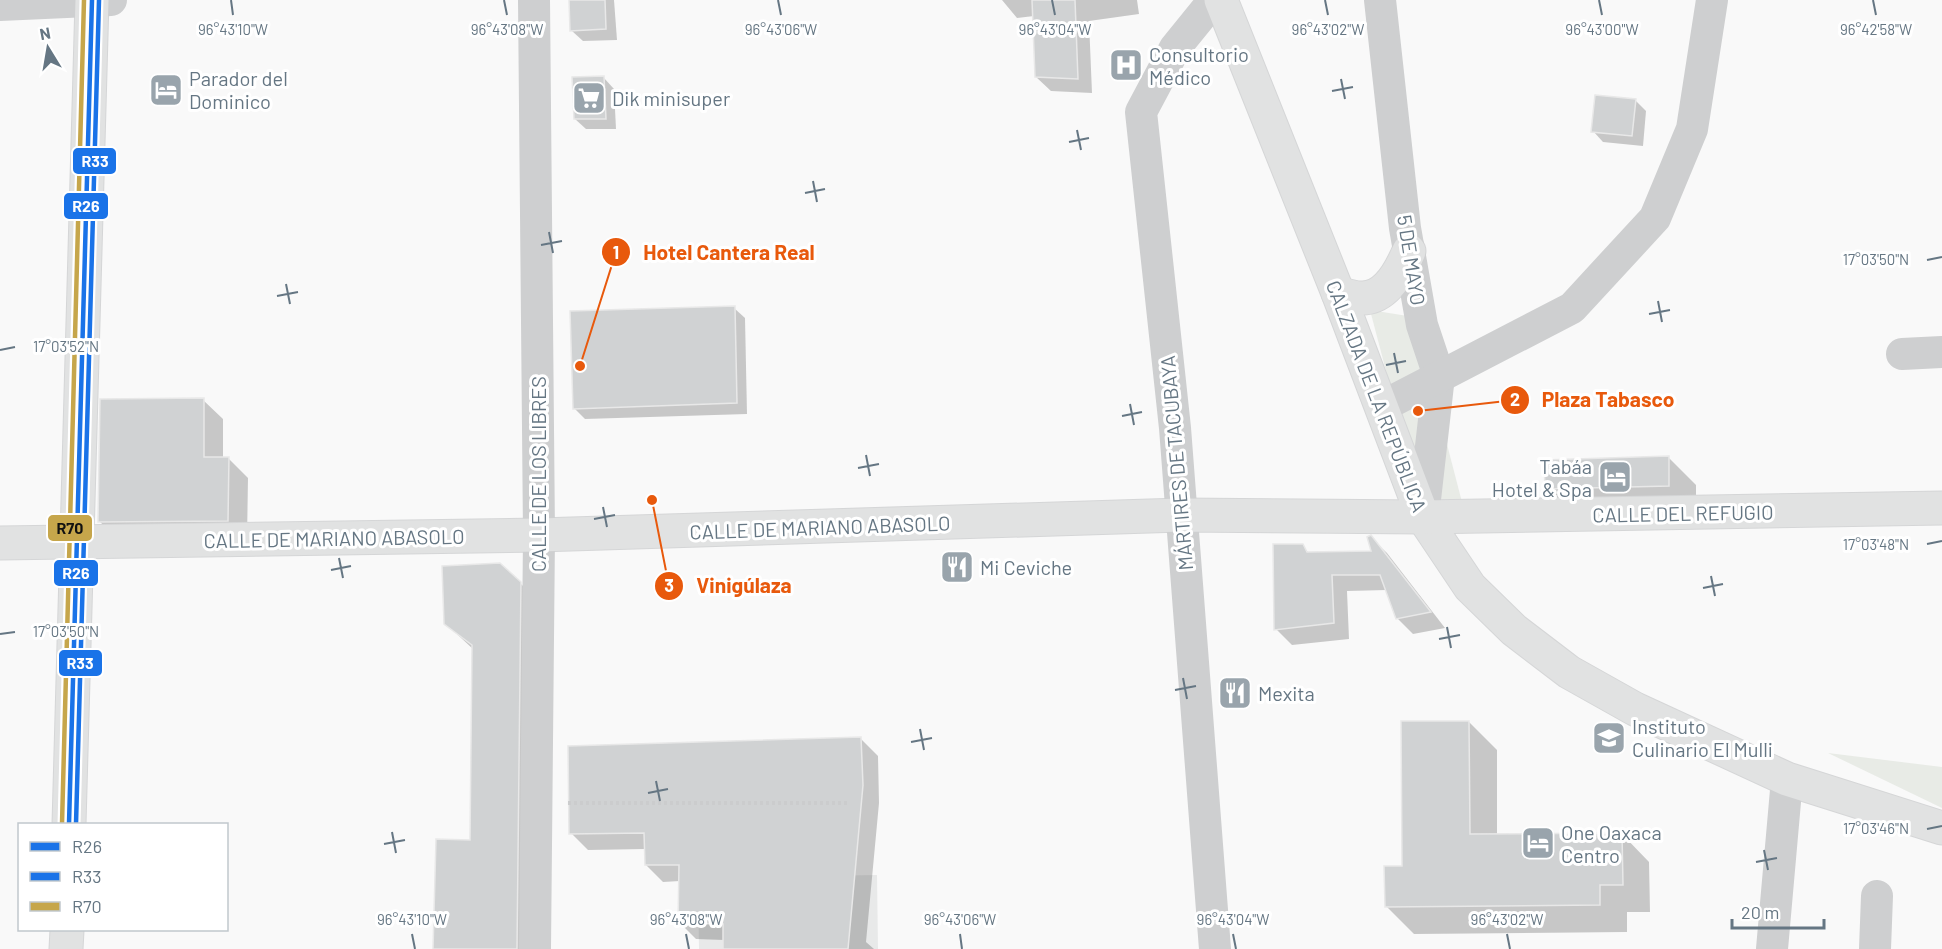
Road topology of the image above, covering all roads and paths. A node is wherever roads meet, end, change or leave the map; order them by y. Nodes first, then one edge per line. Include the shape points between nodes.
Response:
1 (98, 0) edge
2 (534, 0) edge
3 (1214, 0) edge
4 (1221, 0) edge
5 (1380, 0) edge
6 (1712, 0) edge
7 (0, 6) edge
8 (1409, 251) junction
9 (1338, 293) junction
10 (1942, 352) edge
11 (1902, 354) dead end
12 (1439, 376) junction
13 (1382, 407) junction
14 (1942, 508) edge
15 (1181, 515) junction
16 (1423, 518) junction
17 (539, 535) junction
18 (76, 542) junction
19 (0, 543) edge
20 (1787, 779) junction
21 (537, 803) junction
22 (849, 803) dead end
23 (69, 823) edge
24 (1942, 828) edge
25 (1876, 896) dead end
26 (67, 931) edge
27 (66, 949) edge
28 (535, 949) edge
29 (1215, 949) edge
30 (1772, 949) edge
31 (1875, 949) edge

1 - 7 street
1 - 18 street
2 - 17 street, CALLE DE LOS LIBRES
3 - 15 street, MÁRTIRES DE TACUBAYA via 1175,48 1141,112
4 - 9 street, CALZADA DE LA REPÚBLICA
5 - 8 street, 5 DE MAYO
6 - 12 street via 1692,129 1654,218 1572,308
8 - 9 street via 1401,271 1383,290 1363,299
8 - 12 street, 5 DE MAYO via 1422,325
9 - 13 street, CALZADA DE LA REPÚBLICA
10 - 11 street
12 - 13 street
12 - 16 street, 5 DE MAYO
13 - 16 street, CALZADA DE LA REPÚBLICA
14 - 16 street, CALLE DEL REFUGIO
15 - 16 street, CALLE DE MARIANO ABASOLO
15 - 17 street, CALLE DE MARIANO ABASOLO
15 - 29 street, MÁRTIRES DE TACUBAYA
16 - 20 street, CALZADA DE LA REPÚBLICA via 1470,587 1514,630 1569,672 1635,709
17 - 18 street, CALLE DE MARIANO ABASOLO
17 - 21 street, CALLE DE LOS LIBRES
18 - 19 street, CALLE DE MARIANO ABASOLO
18 - 23 street
20 - 24 street, CALZADA DE LA REPÚBLICA
20 - 30 street
21 - 22 path
21 - 28 street, CALLE DE LOS LIBRES
25 - 31 street
26 - 27 street

